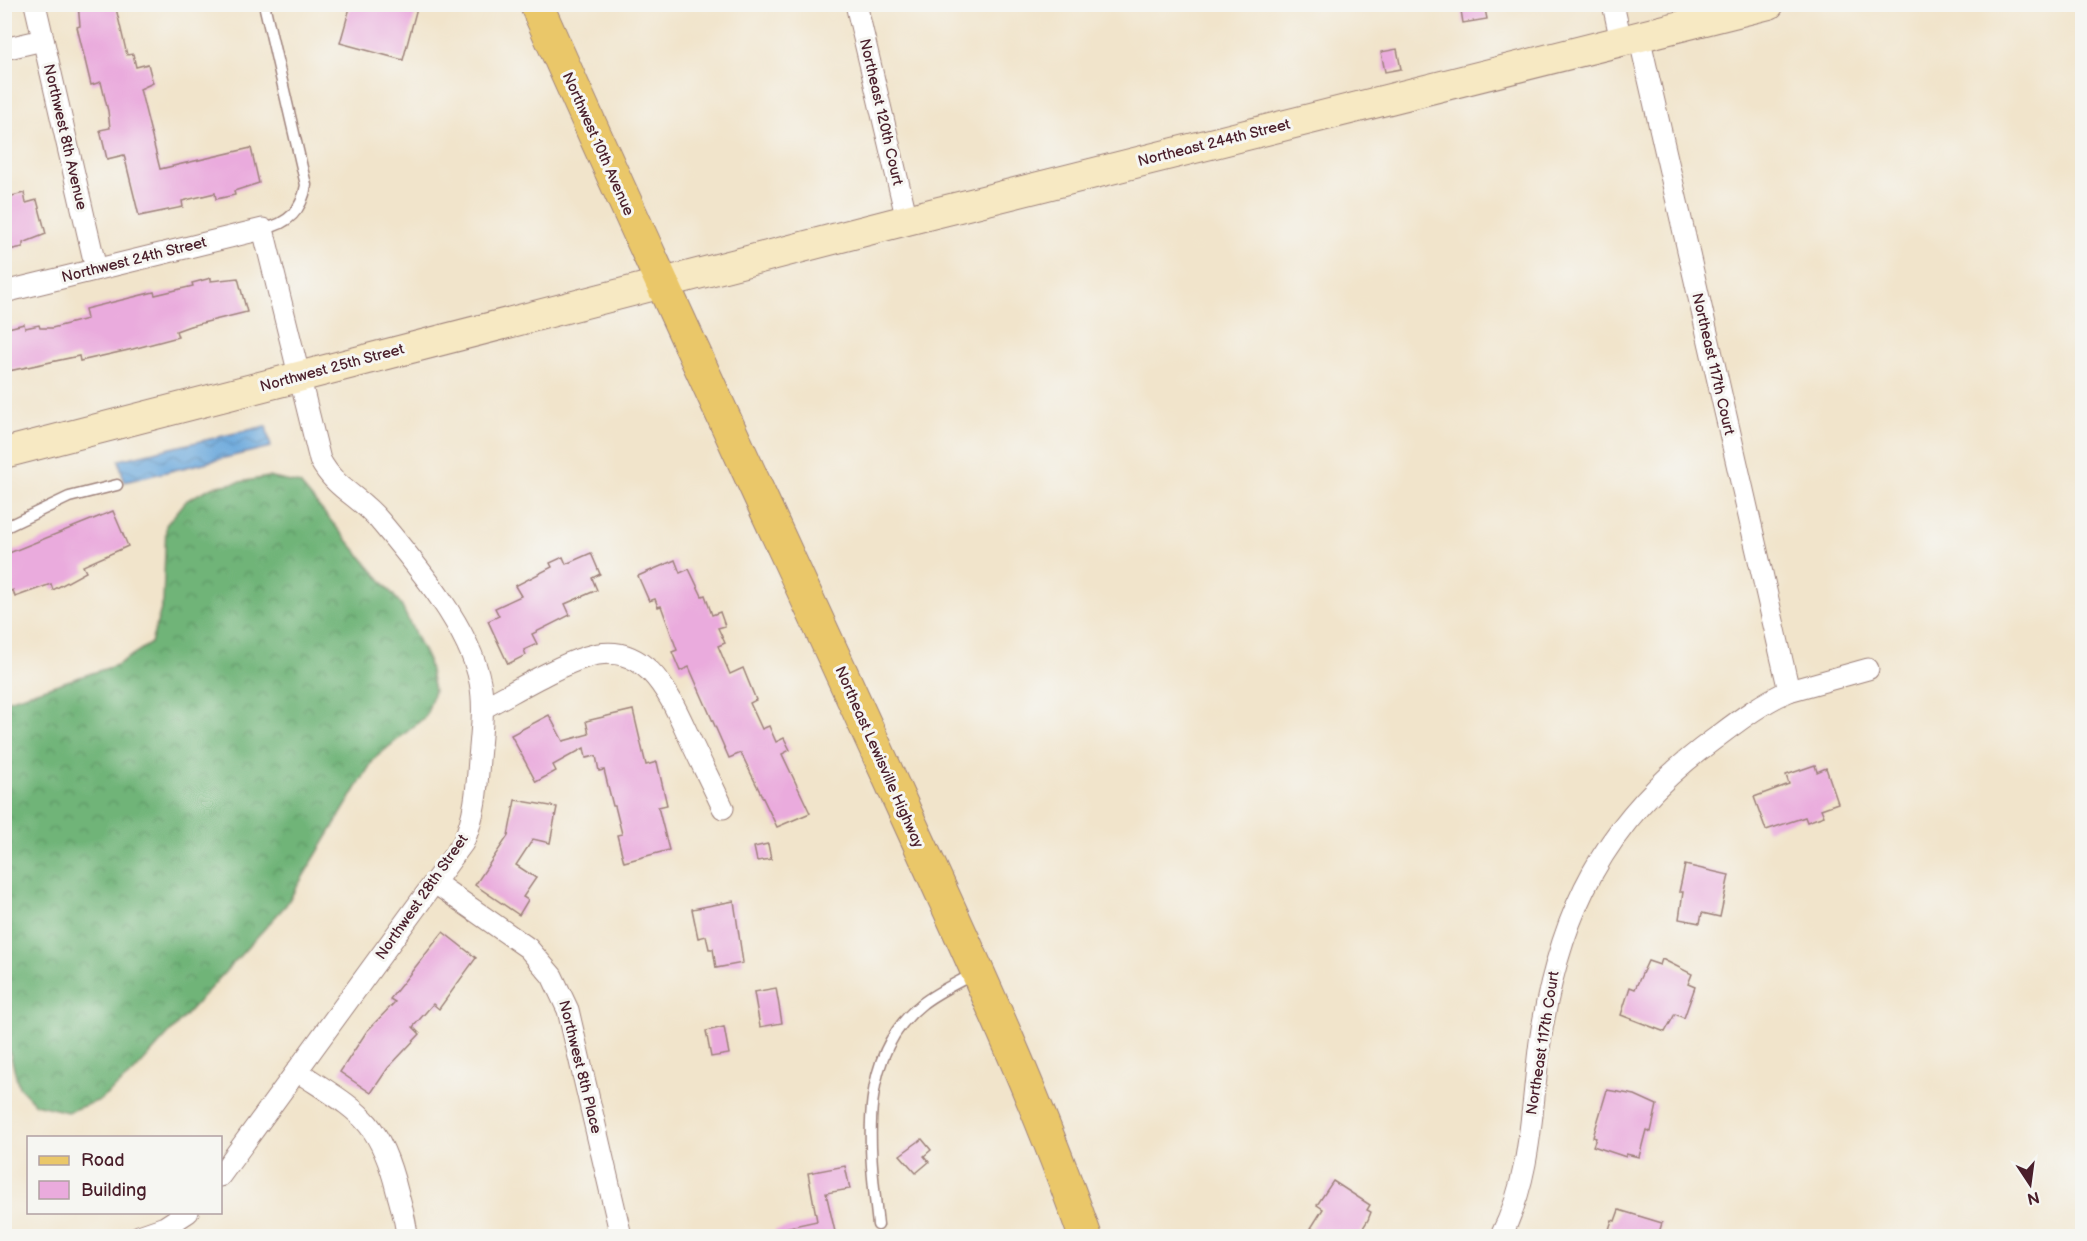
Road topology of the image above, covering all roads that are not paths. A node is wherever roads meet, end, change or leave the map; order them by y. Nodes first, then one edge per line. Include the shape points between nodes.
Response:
1 (35, 4) edge
2 (264, 4) edge
3 (536, 4) edge
4 (856, 4) edge
5 (1613, 4) edge
6 (1769, 4) edge
7 (1630, 38) junction
8 (43, 40) junction
9 (4, 49) edge
10 (907, 220) junction
11 (263, 229) junction
12 (96, 269) junction
13 (660, 283) junction
14 (4, 292) edge
15 (300, 376) junction
16 (4, 453) edge
17 (117, 485) dead end
18 (4, 528) edge
19 (1868, 669) dead end
20 (1789, 691) junction
21 (483, 708) junction
22 (723, 808) dead end
23 (435, 883) junction
24 (976, 972) junction
25 (297, 1071) junction
26 (222, 1173) edge
27 (185, 1214) edge
28 (878, 1225) dead end
29 (139, 1236) edge
30 (407, 1236) edge
31 (621, 1236) edge
32 (1085, 1236) edge
33 (1501, 1236) edge

1 - 8 street, Northwest 8th Avenue
2 - 11 lane via 306,185 298,210 282,223
3 - 13 main road, Northwest 10th Avenue
4 - 10 street, Northeast 120th Court
5 - 7 street, Northeast 117th Court
6 - 7 street, Northeast 244th Street
7 - 10 street, Northeast 244th Street
7 - 20 street, Northeast 117th Court
8 - 9 street
8 - 12 street, Northwest 8th Avenue
10 - 13 street, Northeast 244th Street
11 - 12 street, Northwest 24th Street
11 - 15 street, Northwest 28th Street
12 - 14 street, Northwest 24th Street
13 - 15 street, Northwest 25th Street
13 - 24 main road, Northeast Lewisville Highway via 808,598
15 - 16 street, Northwest 25th Street
15 - 21 street, Northwest 28th Street via 316,447 327,472 339,487 381,521 457,622 477,664
17 - 18 lane via 69,496
19 - 20 street, Northeast 117th Court
20 - 33 street, Northeast 117th Court via 1741,719 1655,788 1617,833 1585,886 1565,932 1550,985 1526,1164 1515,1209
21 - 22 street via 576,660 600,654 625,657 648,668 666,688
21 - 23 street, Northwest 28th Street via 474,812 463,843
23 - 25 street, Northwest 28th Street
23 - 31 street, Northwest 8th Place via 528,948 561,993 573,1028
24 - 28 lane via 922,1004 902,1024 881,1059 872,1102 870,1153
24 - 32 main road, Northeast Lewisville Highway
25 - 26 street, Northwest 28th Street
25 - 30 street via 357,1112 380,1138 389,1159
27 - 29 street via 165,1227

